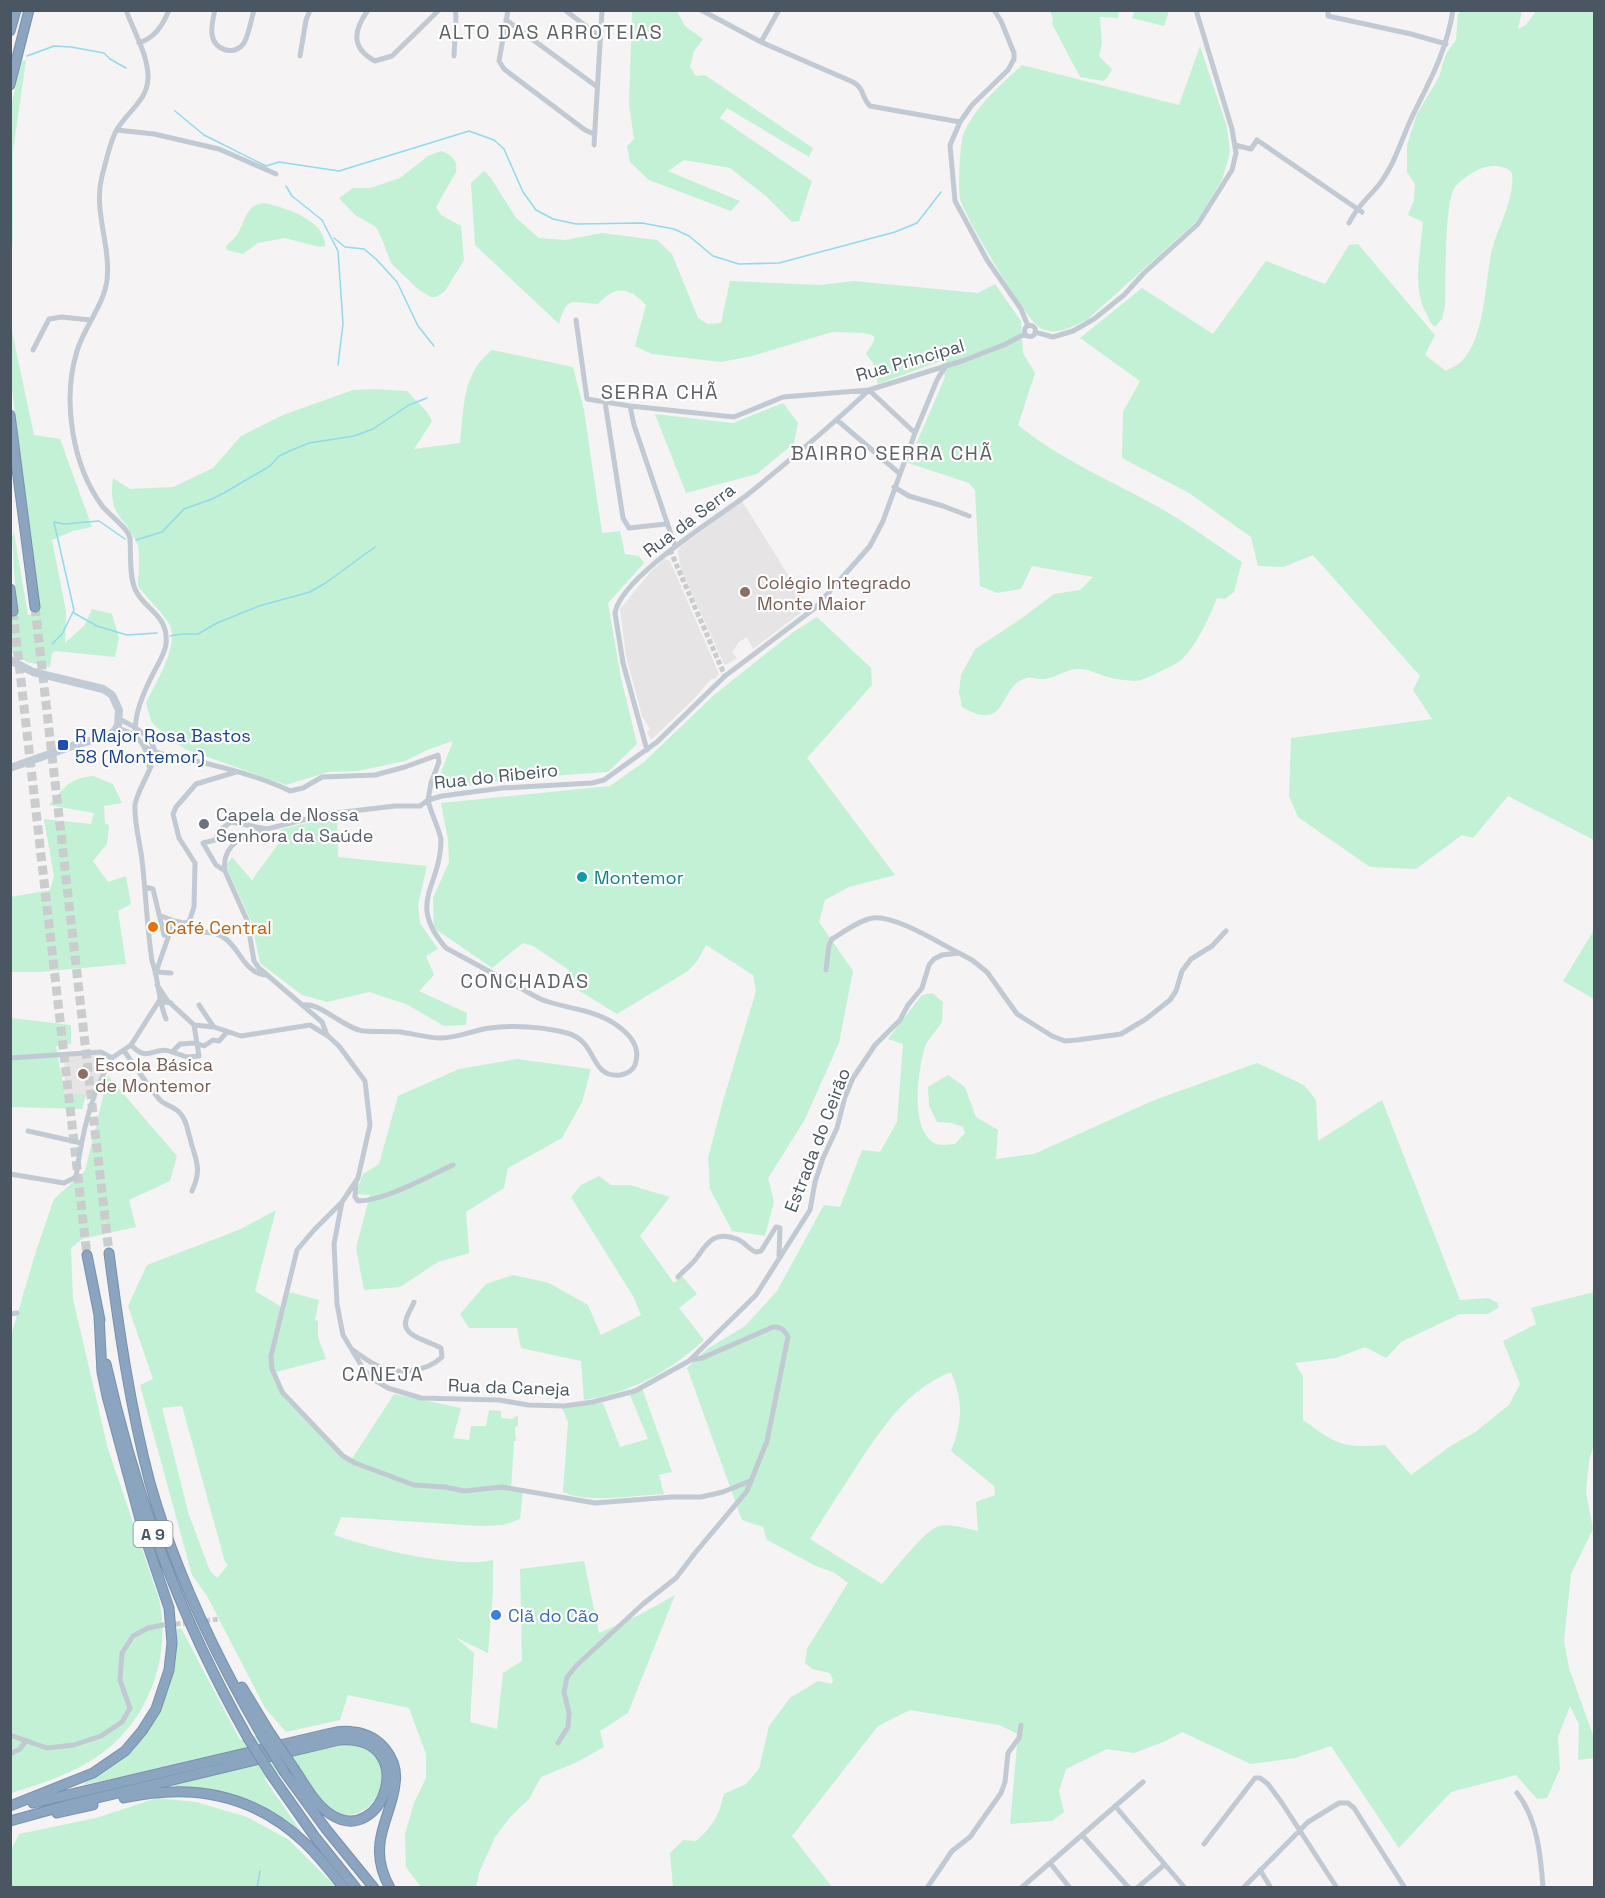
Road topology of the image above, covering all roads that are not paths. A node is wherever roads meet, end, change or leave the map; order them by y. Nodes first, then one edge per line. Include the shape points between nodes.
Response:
1 (16, 10) edge
2 (29, 10) edge
3 (126, 10) edge
4 (169, 10) edge
5 (215, 10) edge
6 (254, 10) edge
7 (310, 10) edge
8 (368, 10) edge
9 (439, 10) edge
10 (454, 10) edge
11 (508, 10) edge
12 (565, 10) edge
13 (602, 10) edge
14 (701, 10) edge
15 (779, 10) edge
16 (994, 10) edge
17 (1196, 10) edge
18 (1328, 10) edge
19 (1453, 10) edge
20 (506, 20) junction
21 (10, 31) edge
22 (600, 37) junction
23 (139, 42) junction
24 (761, 42) junction
25 (1446, 44) junction
26 (300, 56) dead end
27 (454, 57) dead end
28 (10, 85) edge
29 (596, 86) junction
30 (960, 122) junction
31 (117, 130) junction
32 (594, 134) junction
33 (594, 145) dead end
34 (1235, 145) junction
35 (276, 174) dead end
36 (1359, 210) junction
37 (1349, 223) dead end
38 (90, 320) junction
39 (576, 321) dead end
40 (1028, 326) junction
41 (1035, 332) junction
42 (1025, 334) junction
43 (33, 350) dead end
44 (945, 367) junction
45 (869, 390) junction
46 (605, 402) junction
47 (630, 406) junction
48 (10, 415) edge
49 (837, 420) junction
50 (915, 433) junction
51 (899, 473) junction
52 (894, 487) junction
53 (969, 516) dead end
54 (666, 524) junction
55 (672, 548) junction
56 (10, 589) edge
57 (35, 607) tunnel mouth
58 (13, 611) dead end
59 (10, 660) edge
60 (118, 724) junction
61 (135, 728) junction
62 (136, 736) junction
63 (145, 747) junction
64 (647, 750) junction
65 (154, 752) junction
66 (10, 768) edge
67 (149, 768) junction
68 (237, 771) junction
69 (428, 800) junction
70 (267, 829) junction
71 (225, 871) junction
72 (145, 887) junction
73 (159, 915) junction
74 (174, 921) junction
75 (189, 922) junction
76 (1226, 931) dead end
77 (168, 936) junction
78 (959, 953) junction
79 (826, 970) dead end
80 (156, 972) junction
81 (171, 973) dead end
82 (265, 975) junction
83 (157, 985) junction
84 (159, 1001) junction
85 (172, 1003) junction
86 (199, 1005) dead end
87 (303, 1005) junction
88 (166, 1019) dead end
89 (194, 1025) junction
90 (214, 1027) junction
91 (227, 1032) junction
92 (328, 1036) junction
93 (198, 1044) junction
94 (131, 1045) junction
95 (124, 1051) junction
96 (172, 1052) junction
97 (10, 1058) edge
98 (112, 1058) junction
99 (28, 1131) dead end
100 (81, 1143) junction
101 (453, 1165) dead end
102 (10, 1174) edge
103 (356, 1182) junction
104 (192, 1191) dead end
105 (342, 1202) junction
106 (109, 1253) tunnel mouth
107 (87, 1255) tunnel mouth
108 (779, 1258) junction
109 (678, 1277) dead end
110 (414, 1302) dead end
111 (99, 1316) junction
112 (349, 1348) junction
113 (689, 1361) junction
114 (750, 1481) junction
115 (163, 1625) tunnel mouth
116 (1021, 1725) dead end
117 (10, 1735) edge
118 (25, 1742) junction
119 (558, 1743) dead end
120 (10, 1754) edge
121 (290, 1772) junction
122 (1143, 1782) dead end
123 (1516, 1793) dead end
124 (1115, 1806) junction
125 (10, 1807) edge
126 (31, 1816) junction
127 (10, 1821) edge
128 (1300, 1830) junction
129 (1082, 1835) junction
130 (1204, 1844) dead end
131 (1050, 1863) junction
132 (1164, 1865) junction
133 (1260, 1870) junction
134 (344, 1887) edge
135 (356, 1887) edge
136 (374, 1887) edge
137 (390, 1887) edge
138 (927, 1887) edge
139 (1022, 1887) edge
140 (1070, 1887) edge
141 (1128, 1887) edge
142 (1137, 1887) edge
143 (1185, 1887) edge
144 (1243, 1887) edge
145 (1271, 1887) edge
146 (1337, 1887) edge
147 (1405, 1887) edge
148 (1544, 1887) edge

1 - 21 highway
2 - 28 highway
3 - 23 street
4 - 23 street via 158,32
5 - 6 street via 211,34 220,48 230,51 245,41
7 - 26 street
8 - 9 street via 356,38 362,52 375,61 392,56
10 - 27 street
11 - 20 street
12 - 22 street
13 - 22 street
14 - 24 street
15 - 24 street
16 - 30 street via 1014,59
17 - 34 street
18 - 25 street via 1328,16
19 - 25 street
20 - 29 street
20 - 32 street via 499,61 504,69
22 - 29 street
23 - 31 street via 147,66 146,90
24 - 30 street via 853,82 862,89 870,106
25 - 36 street via 1395,158
29 - 32 street
30 - 40 street via 950,145 955,201
31 - 35 street via 219,149
31 - 38 street via 99,196 106,282
32 - 33 street
34 - 36 street via 1251,149 1257,140
34 - 41 street via 1232,170 1202,218 1124,295 1073,331 1053,337
36 - 37 street
38 - 43 street via 49,319
38 - 61 street via 77,351 71,386 74,446 103,506 128,533 135,592 156,612 166,635 166,646 147,685
39 - 46 street, Rua Principal via 587,399
40 - 41 street via 1034,327
40 - 42 street
41 - 42 street
42 - 44 street, Rua Principal
44 - 45 street, Rua Principal
44 - 50 street, Rua do Ribeiro
45 - 47 street, Rua Principal via 783,397 734,417
45 - 49 street, Rua da Serra
45 - 50 street
46 - 47 street, Rua Principal
46 - 54 street via 623,518 629,528
47 - 54 street
48 - 57 highway
49 - 51 street
49 - 55 street, Rua da Serra via 735,504
50 - 51 street, Rua do Ribeiro
51 - 52 street, Rua do Ribeiro
52 - 53 street
52 - 64 street, Rua do Ribeiro via 876,537 815,608 724,676
54 - 55 street
55 - 64 street, Rua da Serra via 626,594 615,613 623,663
56 - 58 highway
59 - 60 main road via 33,672 103,689 116,701
60 - 61 street
60 - 62 street
60 - 66 main road via 107,736
61 - 62 street
61 - 65 street via 150,741
62 - 63 street
63 - 65 street, Rua do Ribeiro
63 - 67 street
64 - 69 street, Rua do Ribeiro via 604,780 591,783 502,788
65 - 67 street
65 - 68 street, Rua do Ribeiro
67 - 72 street via 135,804
68 - 69 street, Rua do Ribeiro via 290,792 322,777 375,775 438,755 440,762 430,783
68 - 75 street via 196,784 176,807 174,820 179,837 196,870 194,908
69 - 70 street via 420,806 327,814
69 - 87 street via 441,837 426,914 434,934 446,948 545,1001 614,1023 630,1037 635,1048 632,1069 618,1075 604,1072 586,1043 575,1035 560,1032 489,1028 442,1038 362,1031
70 - 71 street via 246,836 228,850
70 - 71 street via 231,822 215,840 203,843 216,865
71 - 82 street via 247,920 254,961
72 - 73 street via 153,889
72 - 80 street
73 - 74 street
73 - 77 street
74 - 75 street
74 - 77 street
75 - 82 street via 195,930 222,936 242,960
76 - 78 street via 1191,959 1170,1000 1146,1019 1121,1034 1065,1041 1017,1014 987,972
77 - 80 street
78 - 79 street via 903,924 874,918 832,939
78 - 108 street, Estrada do Ceirão via 934,959 922,988 853,1077 815,1182 810,1210
80 - 81 street
80 - 83 street
82 - 87 street
83 - 84 street
83 - 85 street
84 - 85 street
84 - 88 street
84 - 94 street
85 - 89 street
86 - 90 street
87 - 92 street, Rua da Caneja via 322,1022
89 - 90 street
89 - 93 street
90 - 91 street
91 - 92 street via 241,1036 310,1025
91 - 93 street via 219,1041
92 - 103 street, Rua da Caneja via 365,1082 370,1125
93 - 96 street via 180,1044
93 - 96 street via 196,1057
94 - 95 street
94 - 96 street via 138,1053 166,1049
95 - 98 street
95 - 104 street via 162,1102 183,1117 198,1163
97 - 98 street via 101,1052
98 - 100 street via 91,1105
99 - 100 street
100 - 102 street via 76,1177 72,1180
101 - 103 street via 387,1195 363,1200 355,1197
103 - 105 street, Rua da Caneja
105 - 112 street, Rua da Caneja via 334,1244 335,1274 337,1304
105 - 114 street via 297,1250 271,1356 282,1392 342,1456 414,1485 470,1491 502,1487 595,1503 701,1497
106 - 121 highway, A 9, bridge via 126,1373 159,1511 197,1610 234,1685
107 - 111 highway, A 9
108 - 109 street via 780,1228 776,1227 756,1252 738,1239 717,1237 705,1244
108 - 113 street via 756,1294
110 - 112 street via 405,1327 408,1333 441,1348 438,1361 426,1367 391,1371
111 - 125 highway via 107,1396 141,1525 169,1608 169,1670 156,1709 124,1751 93,1773
111 - 135 highway, A 9, bridge via 106,1364 140,1495 198,1645 272,1776 315,1838
112 - 113 street, Rua da Caneja via 376,1381 401,1393 440,1400 499,1400 528,1405 564,1406 635,1391
113 - 114 street via 773,1327 780,1327 788,1336 767,1441
114 - 119 street via 747,1491 676,1578 567,1677 564,1692 568,1727
115 - 118 street via 133,1636 122,1653 120,1680 130,1708 122,1722 101,1736 74,1745 47,1748
116 - 138 street via 1019,1738 1008,1753 1001,1793
117 - 118 street
118 - 120 street
121 - 126 highway via 323,1809 346,1820 373,1811 383,1798 388,1780 386,1765 375,1750 360,1741 339,1740
121 - 136 highway, A 9 via 326,1829
122 - 124 street
123 - 148 street via 1523,1801 1540,1848
124 - 129 street
124 - 132 street
125 - 137 highway via 327,1734 355,1732 372,1737 393,1763 394,1791 380,1843 381,1868
126 - 127 highway
126 - 134 highway via 147,1793 186,1791 216,1795 256,1809 288,1828
128 - 130 street via 1268,1784 1255,1778
128 - 133 street
128 - 146 street
128 - 147 street via 1339,1803 1351,1805
129 - 131 street
129 - 141 street
131 - 139 street
131 - 140 street
132 - 142 street
132 - 143 street
133 - 144 street
133 - 145 street

